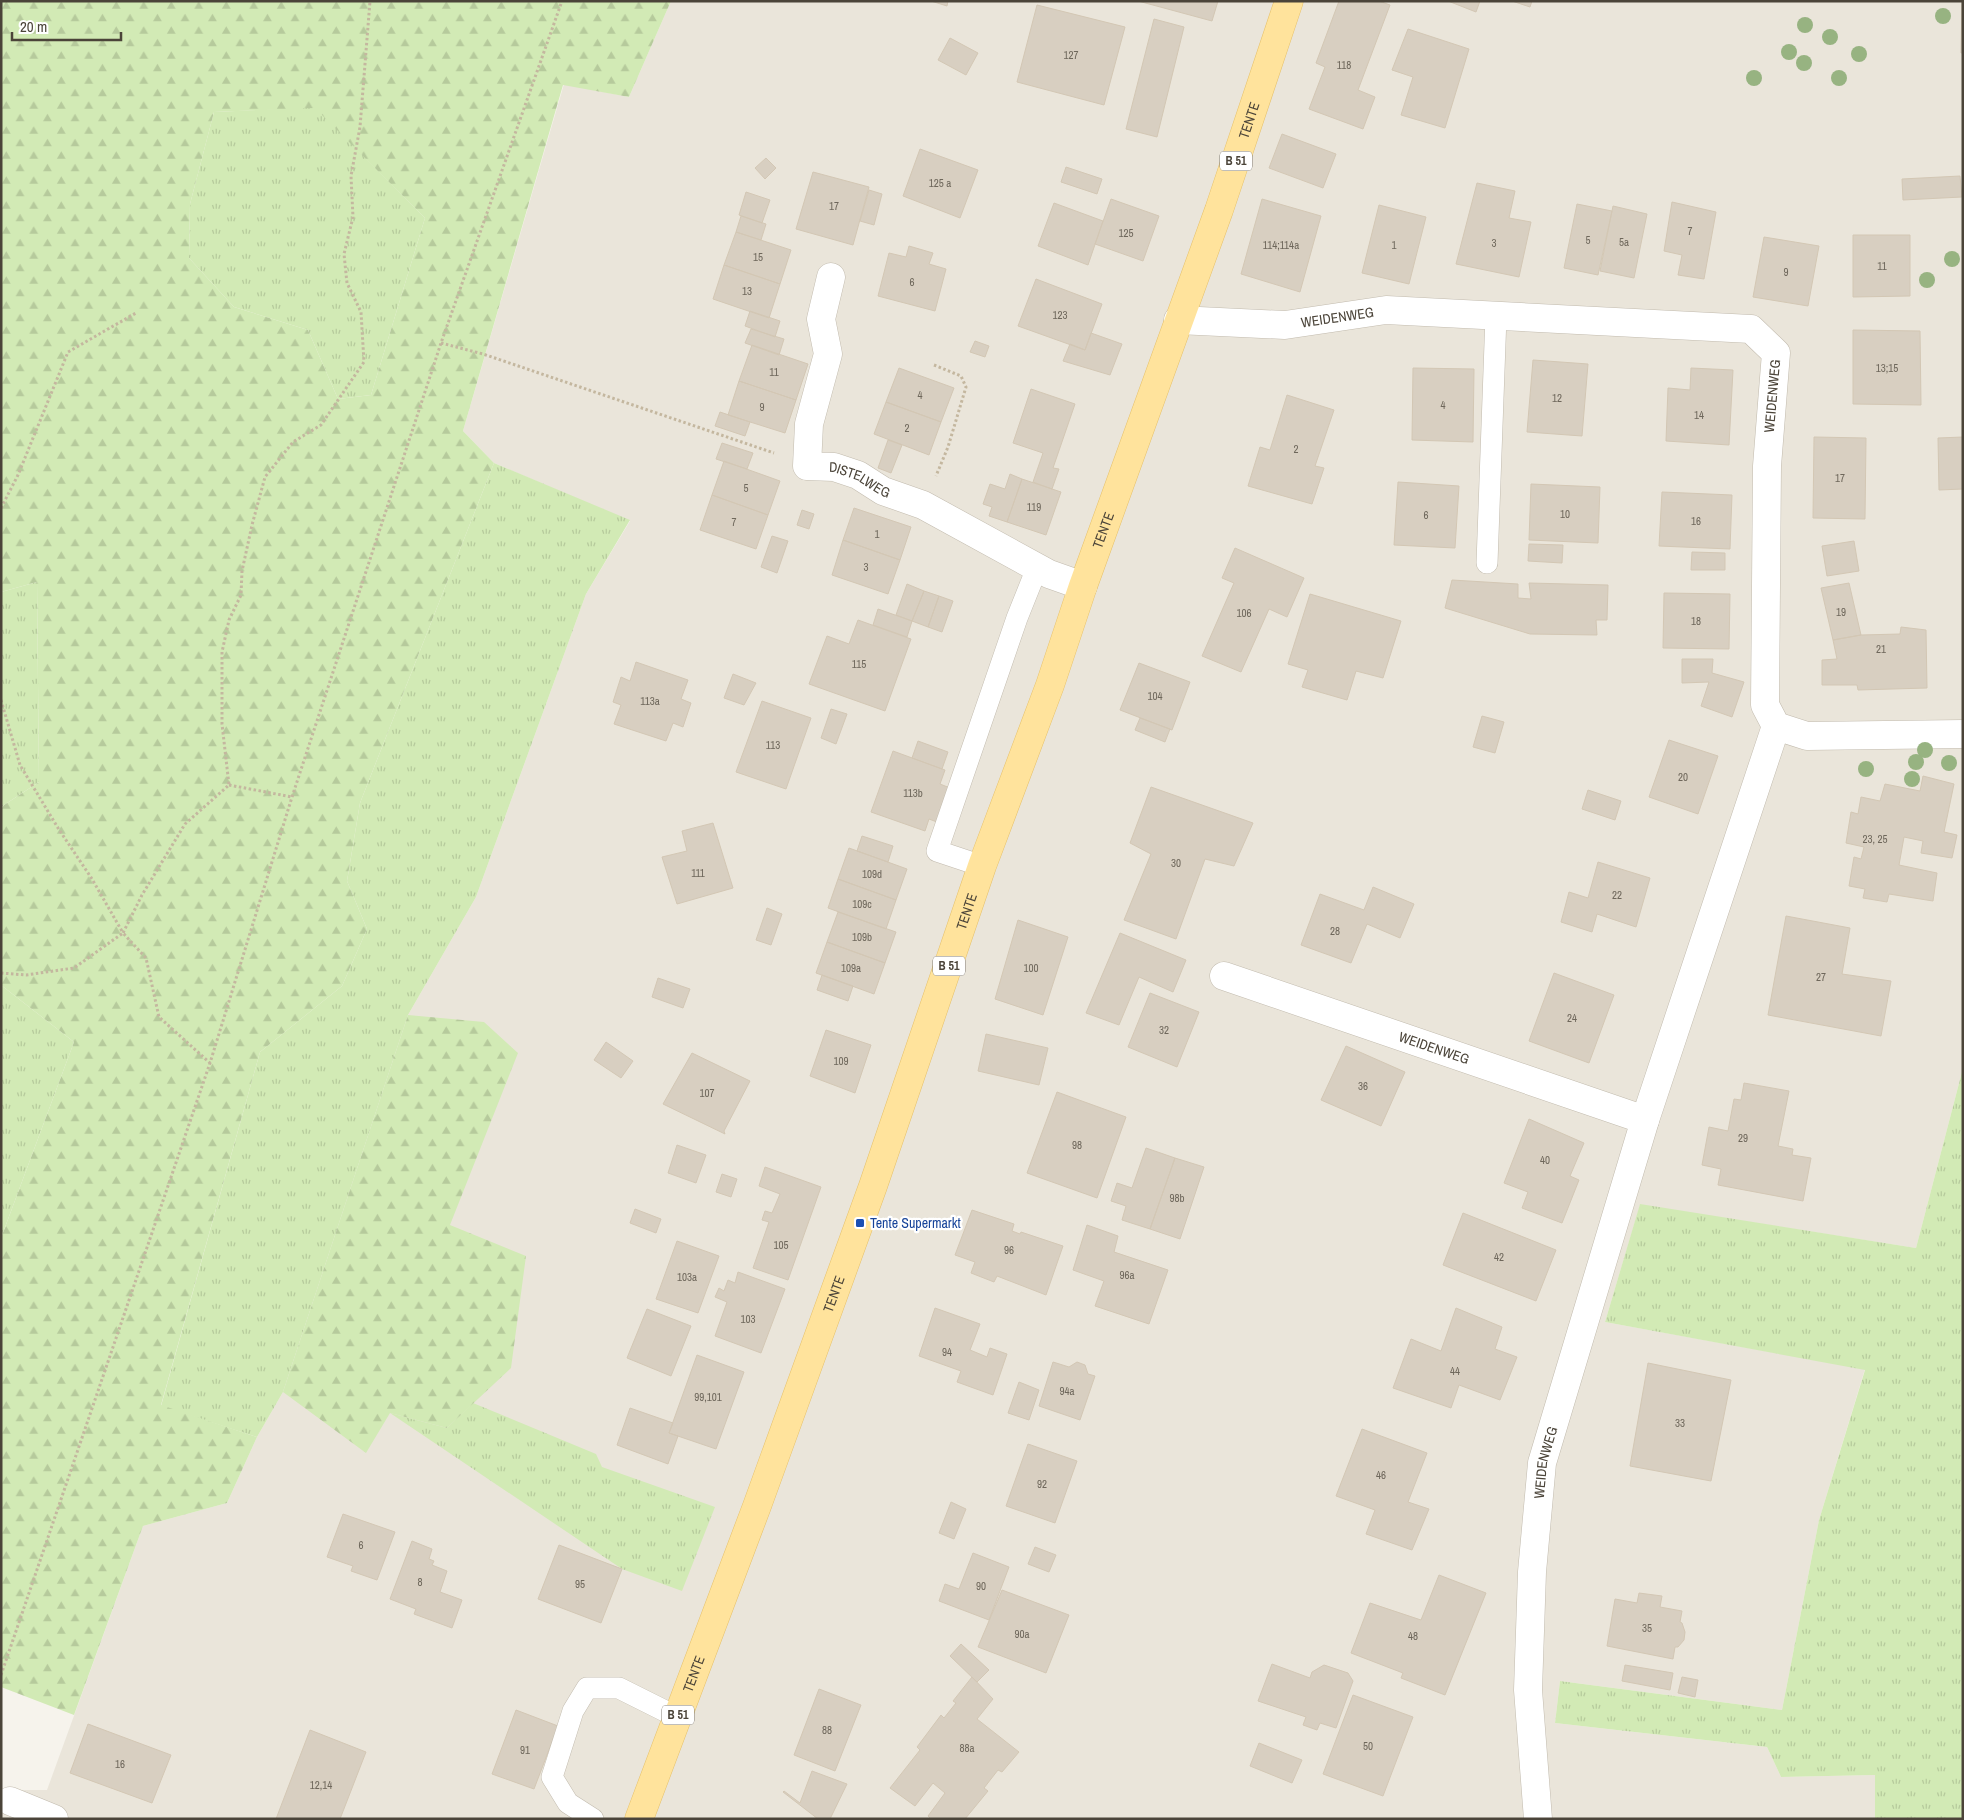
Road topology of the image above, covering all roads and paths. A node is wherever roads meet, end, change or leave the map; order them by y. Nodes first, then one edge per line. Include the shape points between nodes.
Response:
1 (370, 1) edge
2 (562, 1) edge
3 (1288, 1) edge
4 (831, 277) dead end
5 (136, 313) dead end
6 (1496, 316) junction
7 (1178, 320) junction
8 (441, 343) junction
9 (934, 364) dead end
10 (807, 466) junction
11 (924, 505) junction
12 (1, 508) edge
13 (1487, 562) dead end
14 (1038, 568) junction
15 (1083, 586) junction
16 (1, 700) edge
17 (1776, 726) junction
18 (1963, 734) edge
19 (229, 785) junction
20 (292, 797) junction
21 (982, 866) junction
22 (124, 933) junction
23 (1, 972) edge
24 (1224, 976) dead end
25 (210, 1063) junction
26 (1645, 1120) junction
27 (1, 1675) edge
28 (677, 1717) junction
29 (10, 1802) dead end
30 (54, 1819) edge
31 (593, 1819) edge
32 (639, 1819) edge
33 (1538, 1819) edge

1 - 19 path via 360,127 351,176 353,218 344,254 347,283 361,312 364,362 321,425 293,442 265,477 242,571 241,595 229,620 222,652 222,724
2 - 8 path
3 - 7 main road, TENTE / B 51 via 1220,210
4 - 10 street, DISTELWEG via 821,319 828,354 809,424
5 - 12 path via 68,352 18,475
6 - 7 street, WEIDENWEG via 1386,310 1285,324
6 - 13 lane
6 - 17 street, WEIDENWEG via 1751,329 1776,353 1767,466 1764,705
7 - 15 main road, TENTE / B 51
8 - 10 path via 750,443
8 - 20 path
9 - 11 path via 961,376 966,387 948,447
10 - 11 street, DISTELWEG via 834,468 858,475 883,492
11 - 14 street, DISTELWEG
14 - 15 street, DISTELWEG
14 - 21 lane via 1017,618 937,852
15 - 21 main road, TENTE / B 51 via 1050,685
16 - 22 path via 20,765
17 - 18 street via 1807,736
17 - 26 street, WEIDENWEG
19 - 20 path
19 - 22 path via 186,824 142,895
20 - 25 path
21 - 28 main road, TENTE / B 51 via 874,1186
22 - 23 path via 74,968 26,975
22 - 25 path via 146,958 159,1017
24 - 26 street, WEIDENWEG
25 - 27 path
26 - 33 street, WEIDENWEG via 1542,1463 1532,1572 1528,1690
28 - 31 lane via 619,1688 587,1688 573,1711 552,1777 568,1803
28 - 32 main road, TENTE / B 51
29 - 30 street

